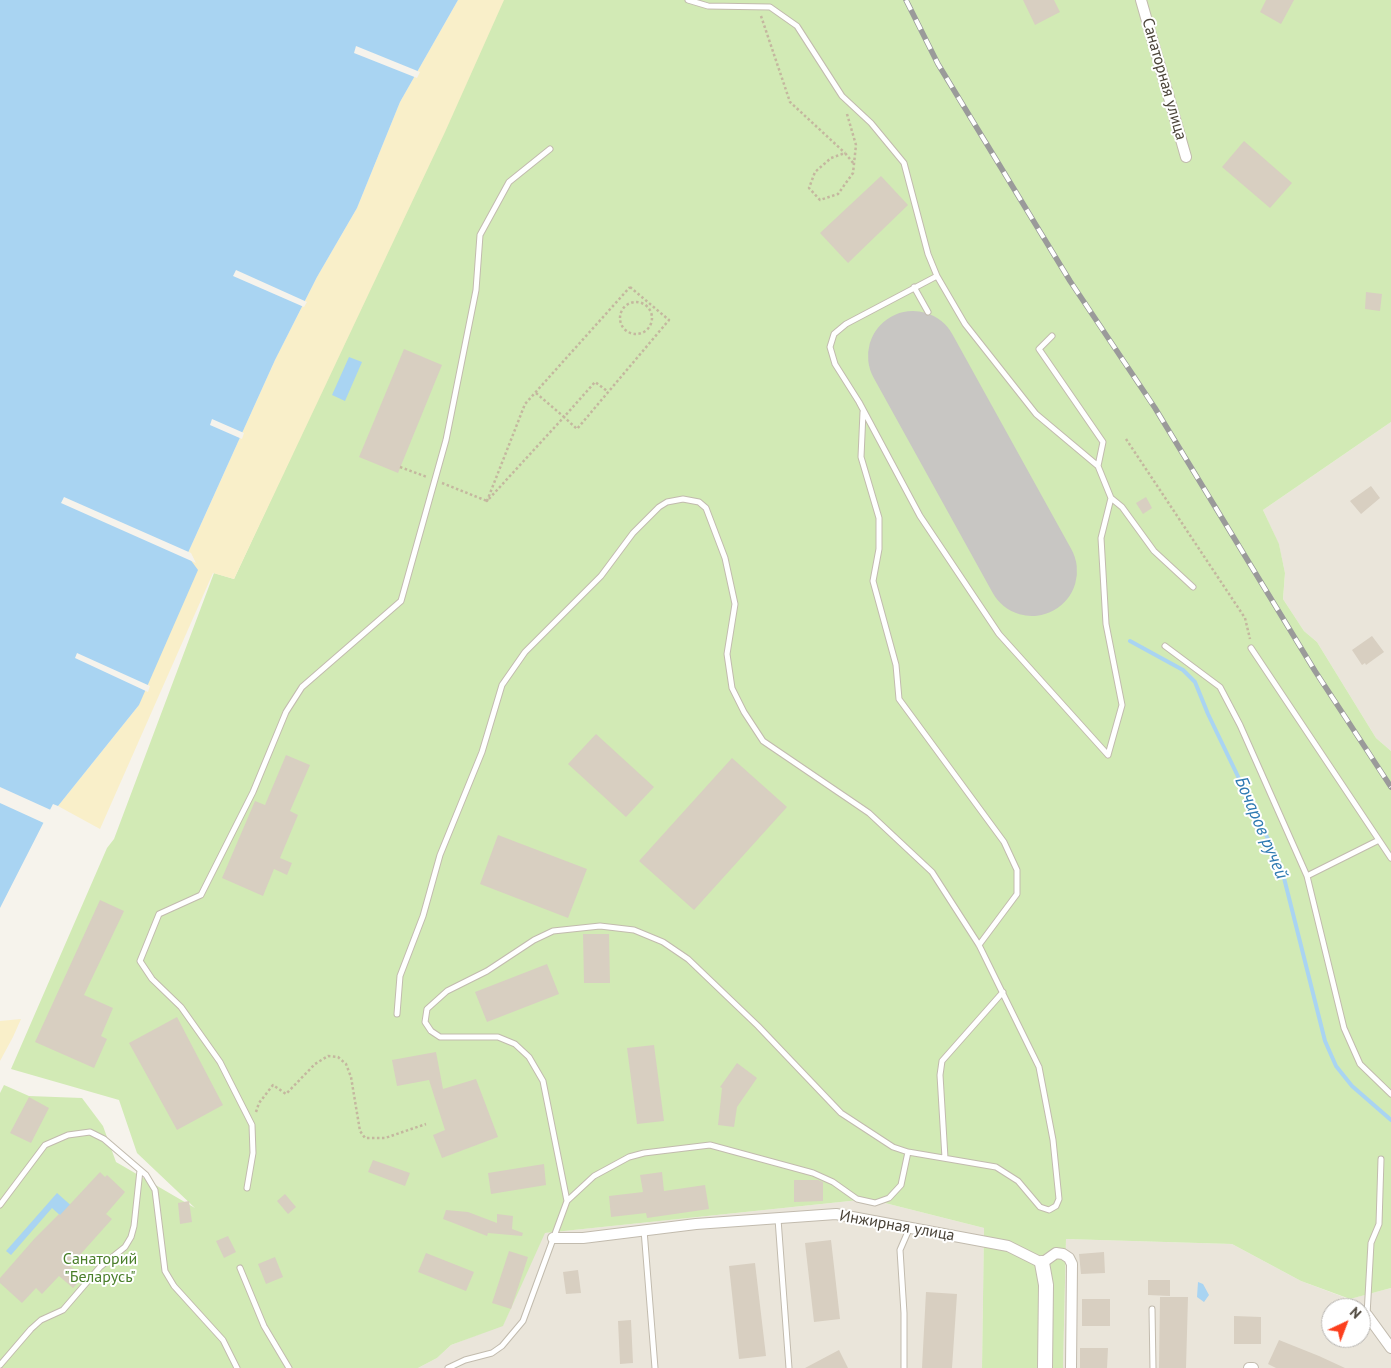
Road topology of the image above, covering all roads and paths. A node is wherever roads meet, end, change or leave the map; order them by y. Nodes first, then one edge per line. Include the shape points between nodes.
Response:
1 (688, 0) edge
2 (762, 0) edge
3 (1141, 0) edge
4 (758, 6) junction
5 (842, 96) junction
6 (550, 149) dead end
7 (845, 153) junction
8 (1186, 157) dead end
9 (854, 164) junction
10 (938, 276) junction
11 (914, 287) junction
12 (648, 305) junction
13 (928, 312) dead end
14 (1052, 336) dead end
15 (536, 392) junction
16 (607, 392) junction
17 (863, 410) junction
18 (564, 417) junction
19 (1126, 439) dead end
20 (1098, 466) junction
21 (1111, 498) junction
22 (1193, 587) dead end
23 (1165, 646) dead end
24 (1252, 648) joint
25 (1379, 840) junction
26 (1391, 858) edge
27 (1307, 876) junction
28 (979, 945) junction
29 (1003, 992) junction
30 (397, 1014) dead end
31 (1391, 1094) edge
32 (426, 1124) dead end
33 (252, 1125) junction
34 (908, 1152) junction
35 (945, 1158) junction
36 (1381, 1159) dead end
37 (140, 1170) junction
38 (247, 1188) dead end
39 (568, 1201) junction
40 (0, 1205) edge
41 (778, 1219) junction
42 (911, 1226) junction
43 (644, 1229) junction
44 (553, 1238) junction
45 (1042, 1263) junction
46 (240, 1268) dead end
47 (1368, 1298) edge
48 (1152, 1309) dead end
49 (1371, 1320) edge
50 (1391, 1348) edge
51 (0, 1365) edge
52 (237, 1368) edge
53 (289, 1368) edge
54 (448, 1368) edge
55 (655, 1368) edge
56 (789, 1368) edge
57 (904, 1368) edge
58 (1045, 1368) edge
59 (1071, 1368) edge
60 (1153, 1368) edge
61 (1248, 1368) edge
62 (1253, 1368) edge

1 - 4 lane via 708,6
2 - 4 lane
3 - 8 street, Санаторная улица
4 - 5 lane via 770,6 797,26
4 - 7 path via 790,102
5 - 9 path via 856,145
5 - 10 lane via 904,163 928,254
6 - 33 lane via 509,182 480,235 476,290 446,440 401,601 302,687 286,712 253,792 201,896 159,914 140,961 152,979 180,1007 220,1062
7 - 9 path
7 - 9 path via 831,158 815,172 809,188 820,200 838,194 853,173
10 - 11 lane
10 - 20 lane via 965,324 1036,414
11 - 13 lane
11 - 17 lane via 846,324 834,334 830,348 835,364
12 - 12 path via 653,317 648,329 637,334 625,330 620,318 624,306 636,301
12 - 15 path via 630,287
12 - 16 path via 669,320
14 - 20 lane via 1039,349 1103,442
15 - 18 path
15 - 18 path via 526,404 487,501
16 - 18 path via 595,382
16 - 18 path via 577,429
17 - 21 lane via 920,516 999,634 1108,755 1122,705 1106,624 1101,538
17 - 28 lane via 861,457 879,518 874,581 896,665 899,699 1004,842 1017,870 1017,894
19 - 24 path via 1245,618
20 - 21 lane
21 - 22 lane via 1122,507 1154,551
23 - 27 lane via 1220,687
24 - 25 lane
25 - 26 lane
25 - 27 lane
27 - 31 lane via 1344,1028 1360,1064
28 - 29 lane
28 - 30 lane via 932,872 869,813 763,741 758,734 732,688 727,654 735,604 725,558 706,508 699,502 683,499 659,507 633,533 600,576 525,652 502,685 482,752 440,855 423,916 400,976
29 - 35 lane via 942,1061
29 - 35 lane via 1040,1067 1053,1140 1059,1198 1056,1206 1049,1210 1040,1207 1018,1181 996,1167
32 - 33 path via 385,1138 365,1138 360,1131 346,1064 338,1057 328,1056 315,1064 286,1094 273,1085 259,1103
33 - 38 lane
34 - 35 lane
34 - 39 lane via 901,1185 889,1198 875,1203 858,1199 812,1173 710,1145 629,1157 594,1176
34 - 39 lane via 892,1147 841,1113 758,1026 688,959 663,942 634,930 600,926 553,931 447,991 427,1010 424,1022 431,1032 440,1037 498,1037 515,1044 529,1057 543,1081
36 - 47 lane via 1379,1224 1371,1243
37 - 40 lane via 97,1135 90,1132 68,1135 45,1145
37 - 51 lane via 134,1226 125,1247 100,1267 63,1310 41,1320 31,1329
37 - 52 lane via 155,1190 165,1271 174,1286 223,1340
39 - 44 lane
41 - 42 street, Инжирная улица via 836,1214
41 - 43 street, Инжирная улица
41 - 56 lane
42 - 45 street, Инжирная улица via 1008,1246
42 - 57 lane via 900,1250
43 - 44 street, Инжирная улица via 582,1238
43 - 55 lane
44 - 54 lane via 523,1321 514,1333 492,1353
45 - 58 street via 1046,1285
45 - 59 street via 1056,1253 1069,1258 1072,1264
46 - 53 lane via 264,1326
48 - 60 lane
49 - 50 street
61 - 62 street

